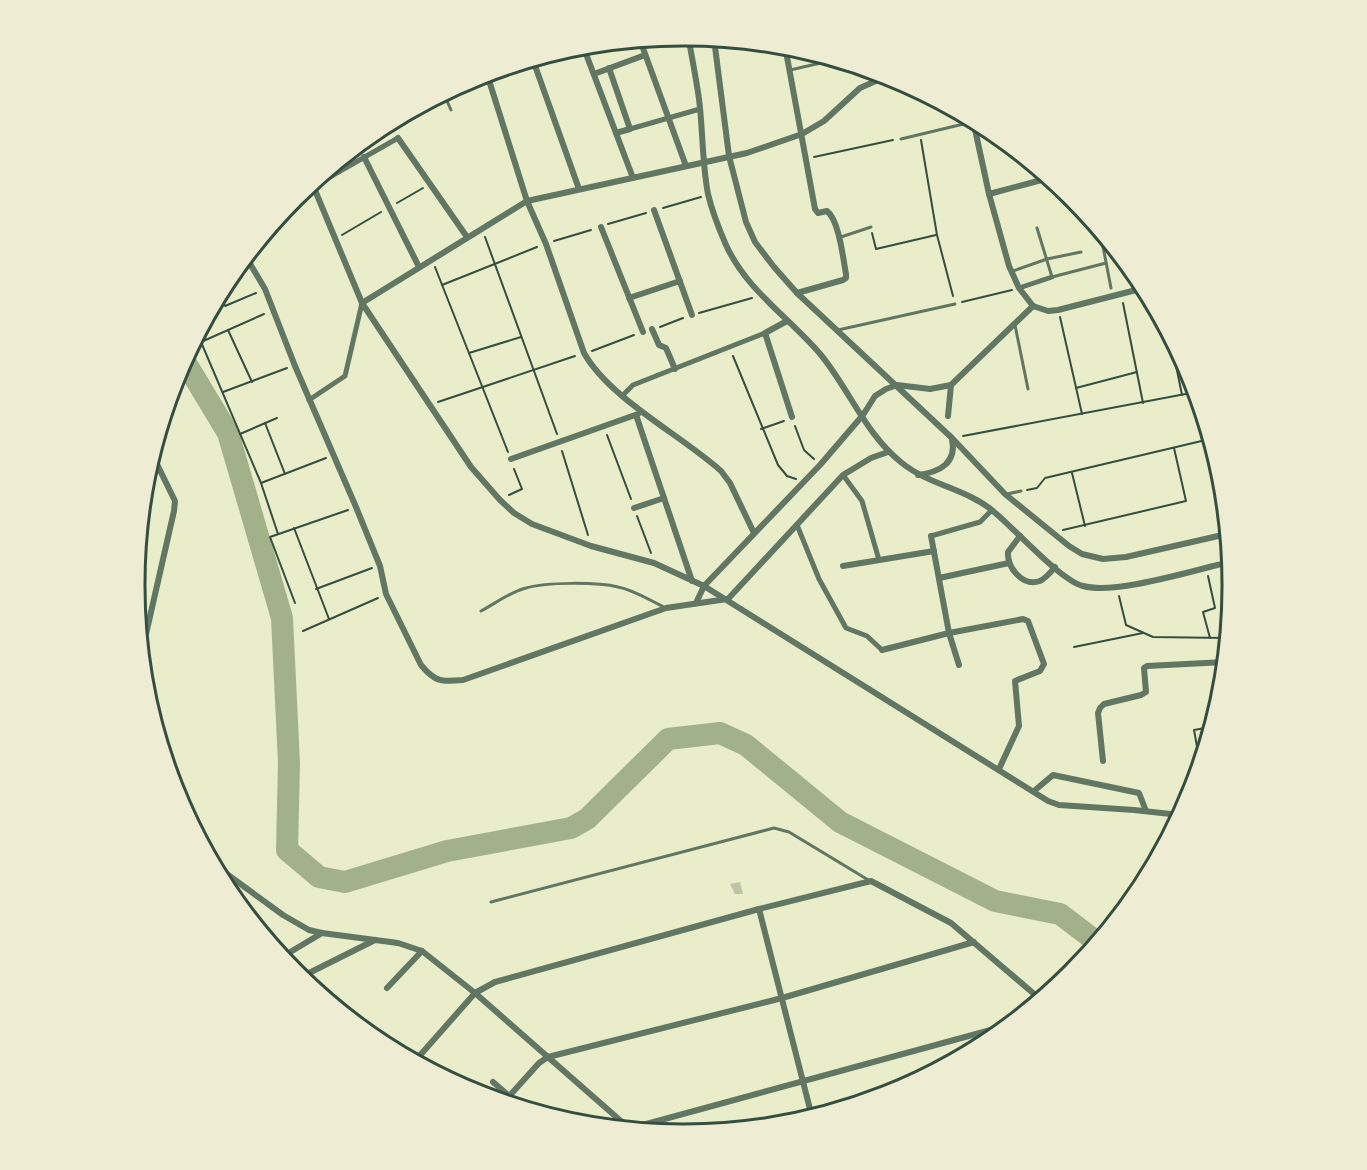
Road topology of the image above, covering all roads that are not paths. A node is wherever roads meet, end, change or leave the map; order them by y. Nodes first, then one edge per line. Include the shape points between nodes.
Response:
1 (690, 46) edge
2 (642, 48) edge
3 (715, 48) edge
4 (588, 55) edge
5 (645, 55) junction
6 (786, 56) edge
7 (817, 64) edge
8 (536, 67) edge
9 (609, 68) junction
10 (788, 70) junction
11 (594, 74) junction
12 (875, 81) edge
13 (490, 82) edge
14 (447, 101) edge
15 (700, 109) junction
16 (451, 110) dead end
17 (668, 119) junction
18 (962, 124) edge
19 (630, 129) junction
20 (616, 133) junction
21 (976, 133) edge
22 (802, 134) junction
23 (398, 138) joint
24 (901, 139) road end
25 (729, 156) junction
26 (364, 157) junction
27 (705, 161) junction
28 (686, 166) junction
29 (343, 168) edge
30 (633, 178) junction
31 (1040, 181) edge
32 (579, 189) junction
33 (316, 192) edge
34 (989, 194) junction
35 (527, 201) junction
36 (654, 210) road end
37 (601, 227) road end
38 (871, 227) road end
39 (1037, 228) dead end
40 (467, 237) junction
41 (839, 237) junction
42 (1103, 248) edge
43 (1081, 252) dead end
44 (1047, 259) junction
45 (1106, 263) junction
46 (251, 265) edge
47 (419, 267) junction
48 (1011, 271) junction
49 (1052, 277) junction
50 (680, 280) junction
51 (1019, 288) junction
52 (1111, 288) dead end
53 (1134, 291) edge
54 (797, 293) junction
55 (629, 298) junction
56 (362, 303) junction
57 (955, 304) road end
58 (1033, 306) junction
59 (692, 315) road end
60 (787, 321) junction
61 (1015, 323) junction
62 (652, 329) road end
63 (836, 331) junction
64 (643, 332) road end
65 (765, 333) junction
66 (675, 369) junction
67 (897, 385) junction
68 (951, 385) junction
69 (1028, 389) dead end
70 (623, 395) junction
71 (309, 400) junction
72 (644, 412) junction
73 (636, 415) junction
74 (862, 415) junction
75 (948, 416) dead end
76 (792, 417) road end
77 (952, 438) junction
78 (888, 452) junction
79 (511, 459) road end
80 (158, 467) edge
81 (843, 475) junction
82 (918, 475) junction
83 (1021, 491) road end
84 (1005, 494) junction
85 (664, 498) junction
86 (634, 508) road end
87 (992, 510) junction
88 (797, 525) junction
89 (754, 533) junction
90 (931, 536) joint
91 (1020, 536) junction
92 (1219, 536) edge
93 (933, 551) junction
94 (879, 560) junction
95 (1009, 563) junction
96 (1221, 564) edge
97 (843, 566) dead end
98 (1055, 567) junction
99 (939, 578) junction
100 (692, 581) junction
101 (704, 586) junction
102 (728, 599) junction
103 (696, 603) junction
104 (666, 608) junction
105 (481, 611) dead end
106 (147, 629) edge
107 (949, 633) junction
108 (882, 650) joint
109 (1216, 662) edge
110 (960, 665) dead end
111 (1103, 761) dead end
112 (999, 769) junction
113 (1034, 791) junction
114 (1146, 811) junction
115 (1170, 815) edge
116 (232, 878) edge
117 (871, 881) junction
118 (490, 902) dead end
119 (759, 909) junction
120 (322, 933) junction
121 (375, 940) junction
122 (974, 942) junction
123 (422, 951) junction
124 (290, 952) edge
125 (310, 972) edge
126 (387, 988) dead end
127 (475, 993) junction
128 (1034, 994) edge
129 (782, 998) junction
130 (987, 1030) edge
131 (421, 1055) edge
132 (548, 1057) junction
133 (804, 1080) junction
134 (493, 1082) dead end
135 (501, 1092) edge
136 (510, 1095) edge
137 (810, 1108) edge
138 (619, 1120) edge
139 (650, 1122) edge

1 - 15 street
2 - 5 street
3 - 25 street
4 - 11 street
5 - 9 street
5 - 17 street
6 - 10 street
7 - 10 lane
8 - 32 street
9 - 11 street
9 - 19 street
10 - 22 street
11 - 20 street
12 - 22 street via 860,88 824,121
13 - 35 street
14 - 16 lane
15 - 17 street
15 - 27 street
17 - 19 street
17 - 28 street
18 - 24 lane
19 - 20 street
20 - 30 street
21 - 34 street
22 - 25 street
22 - 41 street via 814,209 818,213 830,212
23 - 26 street
23 - 40 street
25 - 27 street
25 - 54 street via 755,242
26 - 29 street
26 - 47 street
27 - 28 street
27 - 60 street via 708,195 727,247 741,271
28 - 30 street
30 - 32 street
31 - 34 street
32 - 35 street
33 - 56 street
34 - 48 street
35 - 40 street
35 - 70 street via 584,353 599,374
36 - 50 street
37 - 55 street
38 - 41 lane
39 - 44 lane
40 - 47 street
41 - 54 street via 846,278
42 - 45 lane
43 - 44 lane
44 - 48 lane
44 - 49 lane
45 - 49 lane
45 - 52 lane
46 - 71 street via 265,289
47 - 56 street
48 - 51 street
49 - 51 street
50 - 55 street
50 - 59 street
51 - 58 street
53 - 58 street via 1059,310
54 - 63 street
55 - 64 street
56 - 71 street via 345,376
56 - 100 street via 471,467 514,513 532,524 591,546 654,562
57 - 63 lane
58 - 61 street
60 - 65 street
60 - 74 street via 819,352
61 - 68 street
61 - 69 lane
62 - 66 street
63 - 67 street
65 - 66 street
65 - 76 street
66 - 70 street via 633,385
67 - 68 street via 930,389
67 - 74 street via 875,396
67 - 77 street
68 - 75 street
70 - 72 street
71 - 104 street via 357,507 380,566 386,594 421,665 438,680 463,680
72 - 73 street
72 - 89 street via 721,471
73 - 79 street
73 - 85 street
74 - 78 street
74 - 89 street
77 - 82 street via 953,452 946,465 931,474
77 - 84 street
78 - 81 street
78 - 82 street
80 - 106 street via 175,501
81 - 88 street
81 - 94 street via 862,501
82 - 87 street
83 - 84 lane
84 - 92 street via 1082,554 1103,559 1126,558
85 - 86 street
85 - 100 street
87 - 90 street via 980,522
87 - 91 street
88 - 102 street
88 - 108 street via 819,579 846,628 867,636
89 - 101 street
90 - 93 street
91 - 95 street via 1008,552
91 - 98 street
93 - 94 street
93 - 99 street
94 - 97 street
95 - 98 street via 1022,578 1036,582
95 - 99 street
96 - 98 street via 1117,587 1092,588 1079,585
99 - 107 street
100 - 101 street
101 - 102 street
101 - 103 street
102 - 103 street
102 - 112 street
103 - 104 street
104 - 105 lane via 619,587 543,585 512,593
107 - 108 street
107 - 110 street
107 - 112 street via 1028,621 1044,664 1040,672 1015,681 1019,726
109 - 111 street via 1144,668 1146,692 1100,708
112 - 113 street
113 - 114 street via 1059,805
113 - 114 street via 1053,775 1139,793
114 - 115 street
116 - 120 street via 297,925
117 - 118 lane via 789,832 774,828
117 - 119 street
117 - 122 street via 946,920
119 - 127 street via 495,982
119 - 129 street
120 - 121 street
120 - 124 street
121 - 123 street
121 - 125 street
122 - 128 street
122 - 129 street
123 - 126 street
123 - 127 street
127 - 131 street
127 - 132 street
129 - 132 street
129 - 133 street
130 - 133 street
132 - 136 street
132 - 138 street
133 - 137 street
133 - 139 street
134 - 135 street

